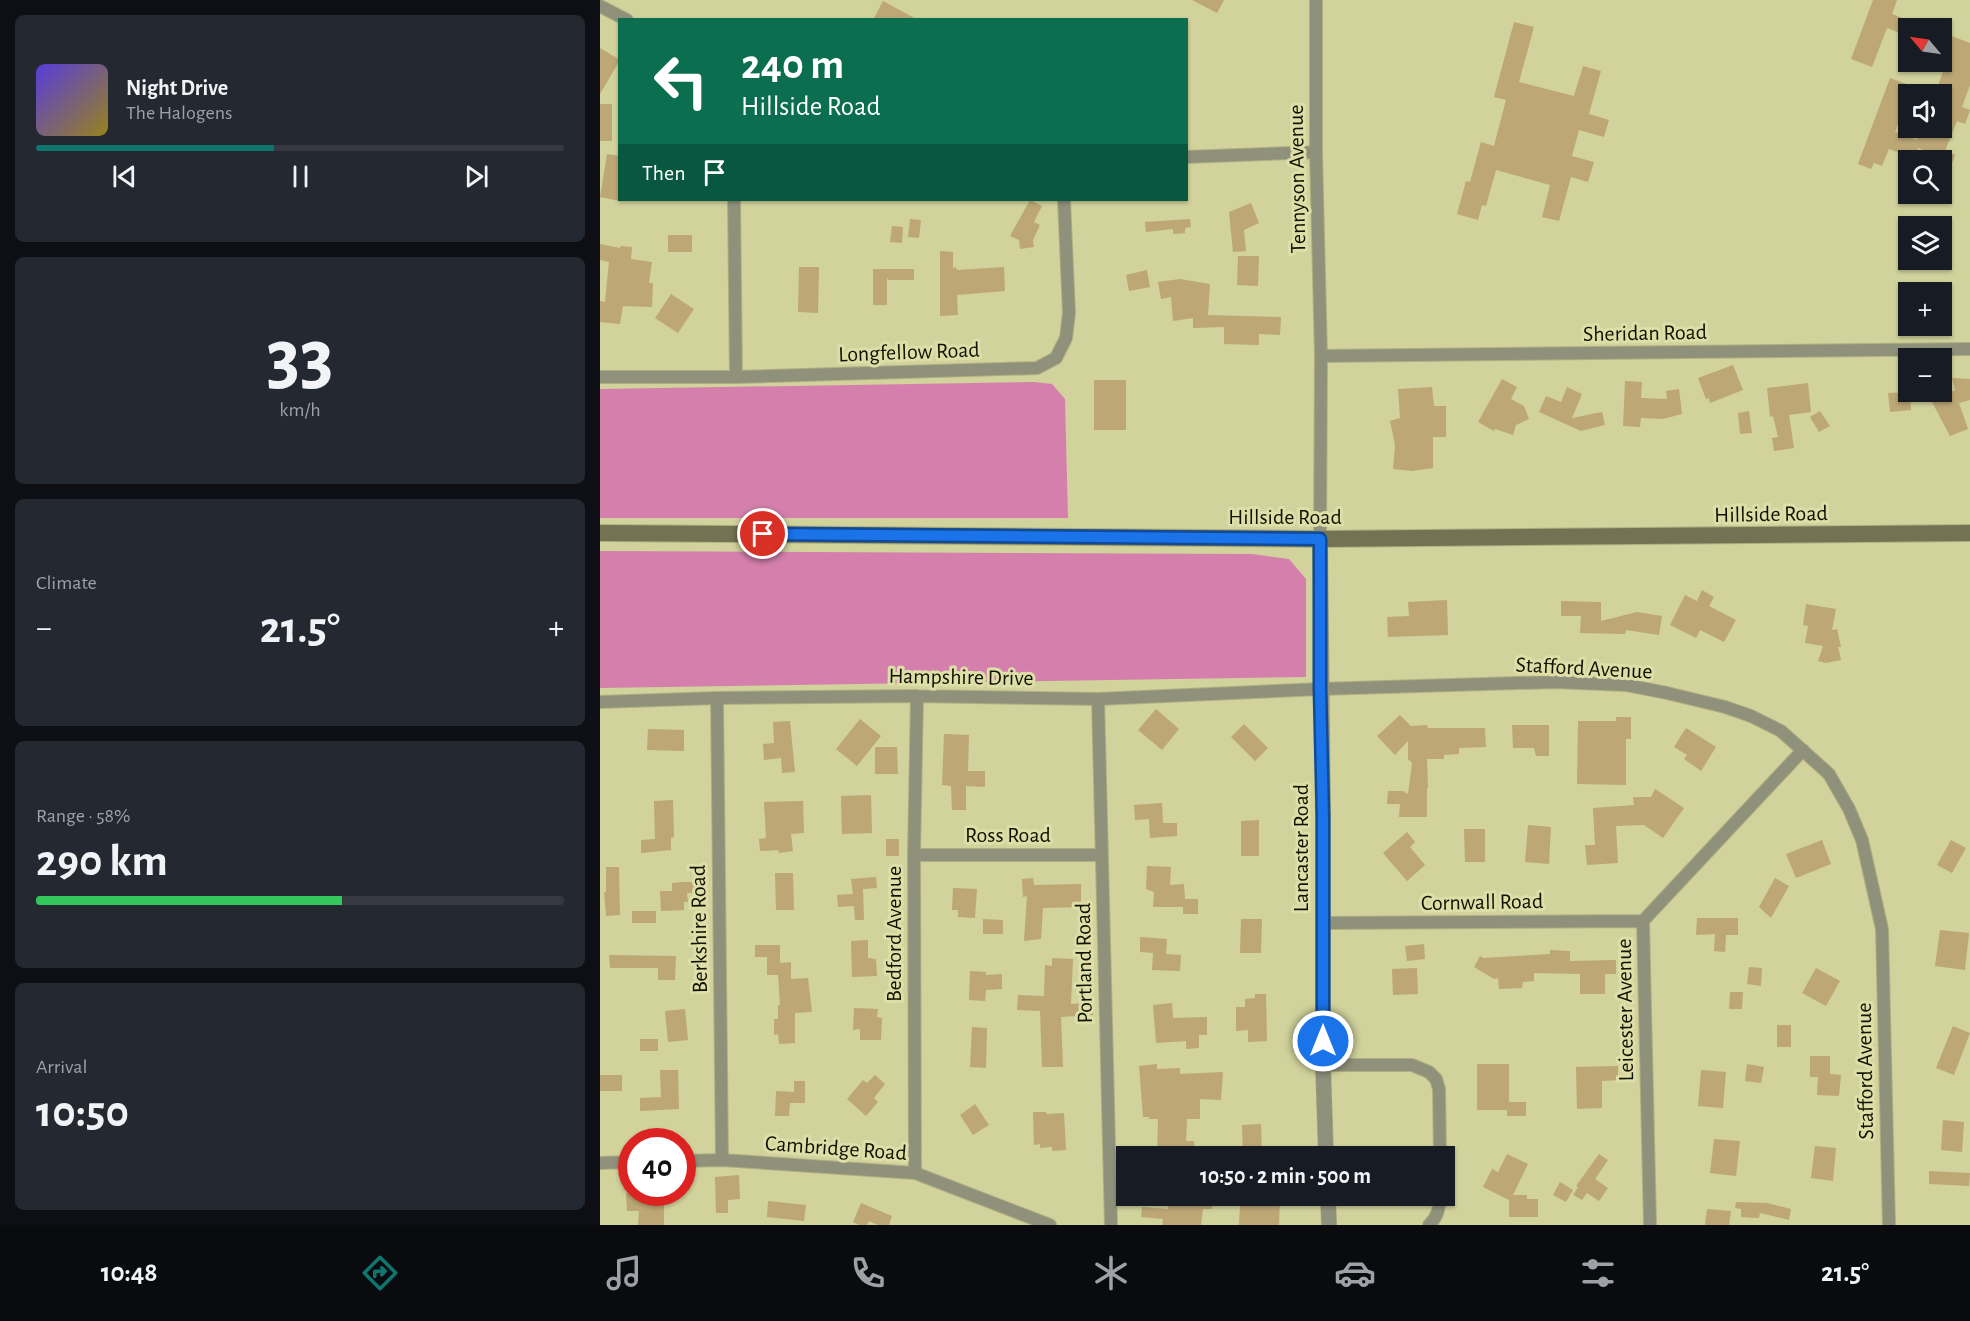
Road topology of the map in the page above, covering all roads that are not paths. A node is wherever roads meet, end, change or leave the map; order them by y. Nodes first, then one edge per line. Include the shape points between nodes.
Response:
1 (1316, 0) edge
2 (600, 6) edge
3 (623, 18) edge
4 (1316, 152) junction
5 (1188, 157) edge
6 (735, 201) edge
7 (1064, 201) edge
8 (1970, 349) edge
9 (1321, 356) junction
10 (600, 377) edge
11 (736, 377) junction
12 (600, 533) edge
13 (1970, 533) edge
14 (1320, 539) junction
15 (1320, 689) junction
16 (917, 696) junction
17 (717, 698) junction
18 (1098, 699) junction
19 (600, 702) edge
20 (1803, 750) junction
21 (914, 855) junction
22 (1102, 855) junction
23 (1643, 921) junction
24 (1322, 923) junction
25 (1323, 1065) junction
26 (1326, 1146) edge
27 (1440, 1146) edge
28 (722, 1160) junction
29 (696, 1161) edge
30 (618, 1162) edge
31 (600, 1163) edge
32 (915, 1173) junction
33 (1328, 1206) edge
34 (1439, 1206) edge
35 (1050, 1225) edge
36 (1111, 1225) edge
37 (1329, 1225) edge
38 (1429, 1225) edge
39 (1650, 1225) edge
40 (1888, 1225) edge

1 - 4 street, Tennyson Avenue
2 - 3 street
4 - 5 street
4 - 9 street, Tennyson Avenue
6 - 11 street
7 - 11 street, Longfellow Road via 1068,313 1066,338 1056,358 1036,368
8 - 9 street, Sheridan Road
9 - 14 street, Tennyson Avenue
10 - 11 street, Longfellow Road
12 - 14 main road, Hillside Road
13 - 14 main road, Hillside Road
14 - 15 street, Lancaster Road
15 - 18 street, Hampshire Drive
15 - 20 street, Stafford Avenue via 1555,682 1626,685 1743,713 1781,732
15 - 24 street, Lancaster Road
16 - 17 street, Hampshire Drive
16 - 18 street, Hampshire Drive
16 - 21 street, Bedford Avenue
17 - 19 street, Hampshire Drive
17 - 28 street, Berkshire Road
18 - 22 street, Portland Road
20 - 23 street, Leicester Avenue
20 - 40 street, Stafford Avenue via 1829,774 1853,819 1862,840 1882,930
21 - 22 street, Ross Road
21 - 32 street, Bedford Avenue
22 - 36 street, Portland Road
23 - 24 street, Cornwall Road
23 - 39 street, Leicester Avenue
24 - 25 street, Lancaster Road
25 - 26 street, Lancaster Road
25 - 27 street via 1412,1065 1429,1072 1440,1089
28 - 29 street, Cambridge Road
28 - 32 street, Cambridge Road
30 - 31 street
32 - 35 street, Cambridge Road
33 - 37 street
34 - 38 street

